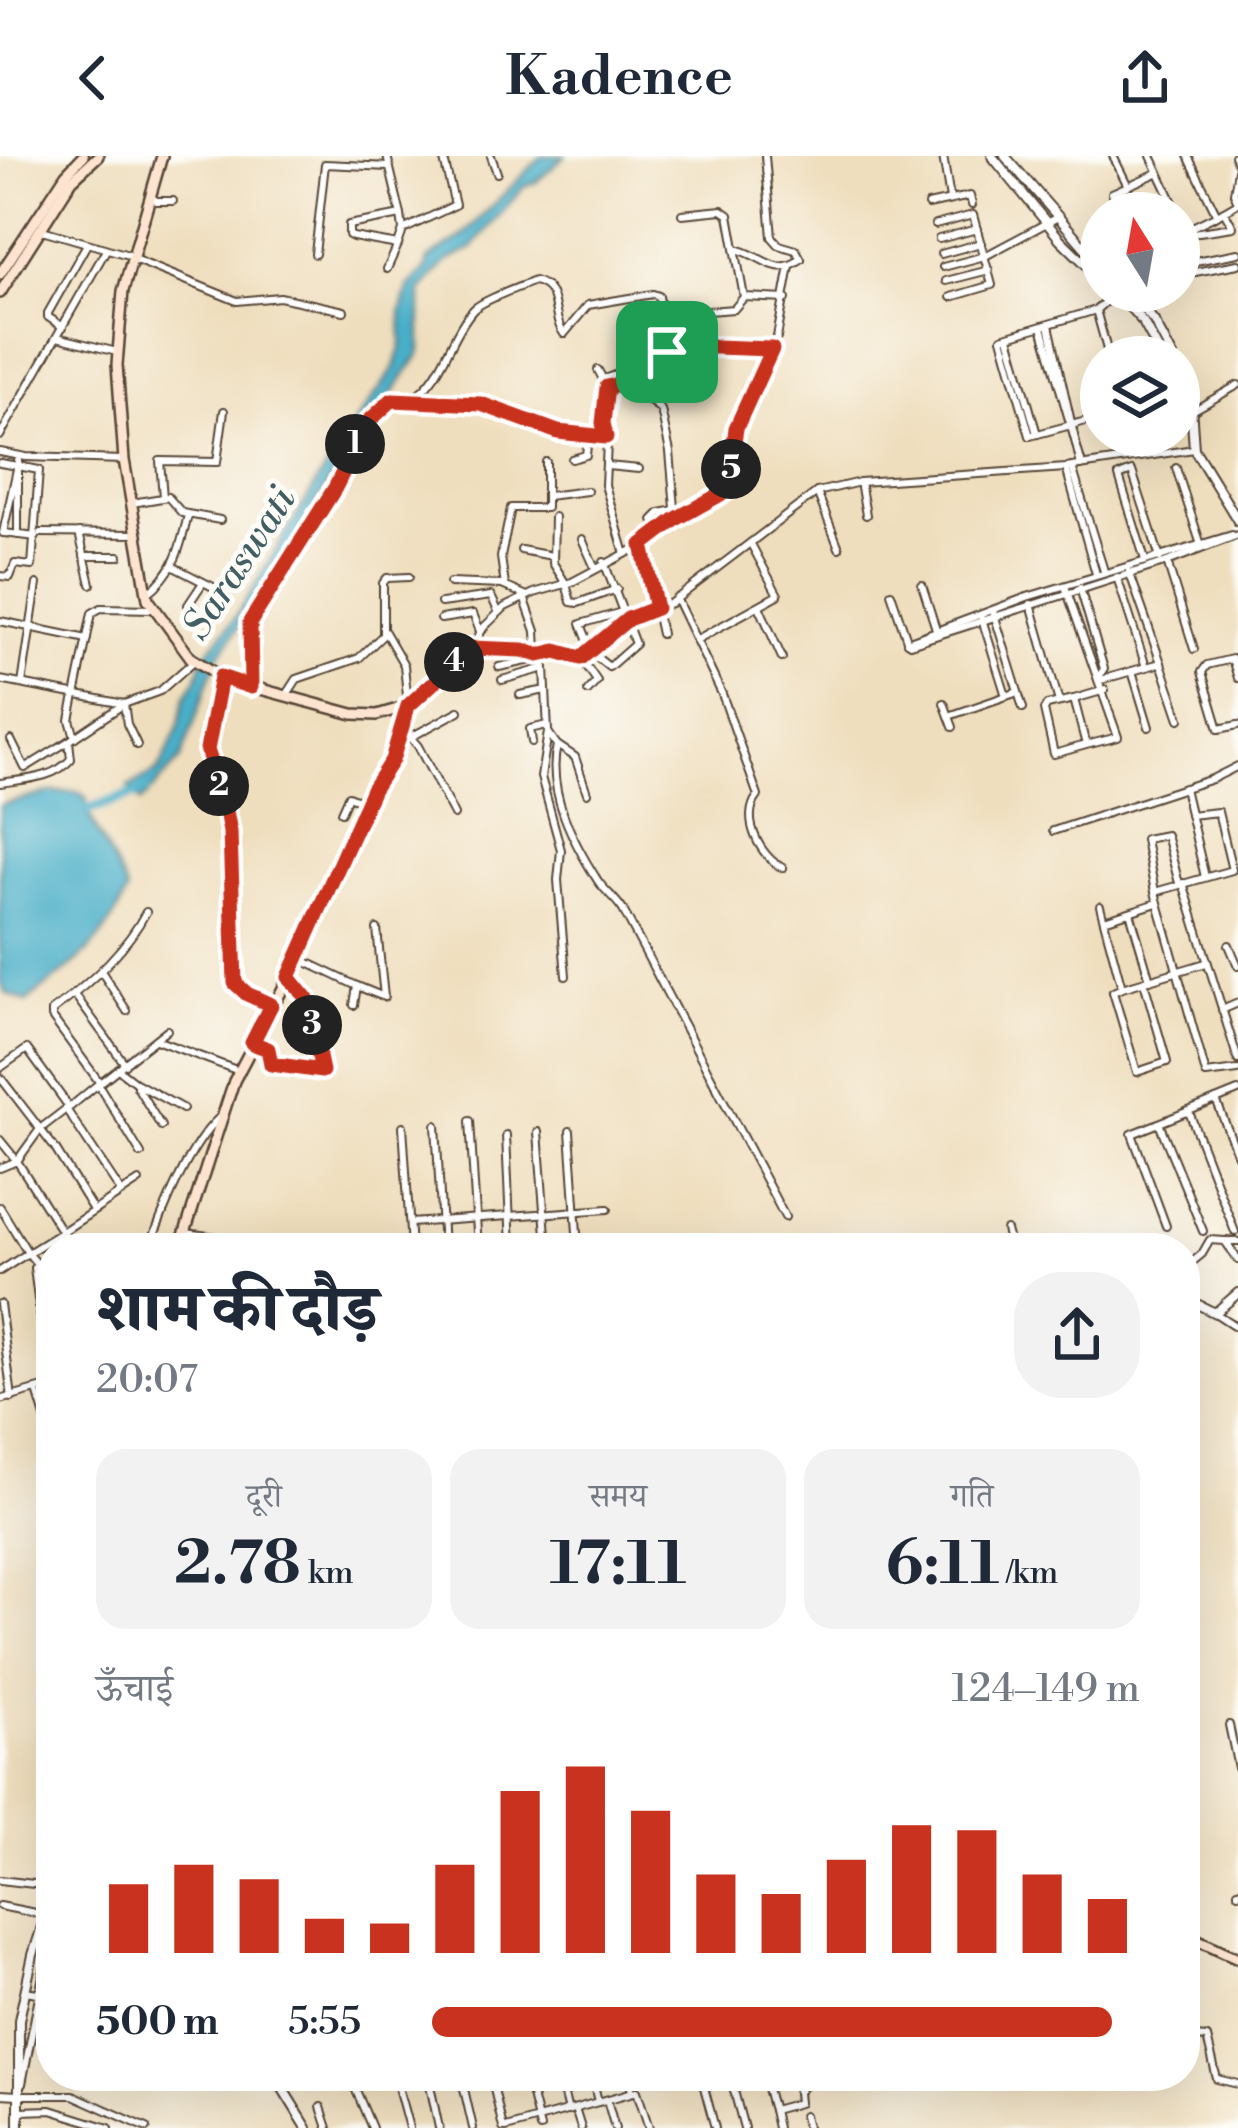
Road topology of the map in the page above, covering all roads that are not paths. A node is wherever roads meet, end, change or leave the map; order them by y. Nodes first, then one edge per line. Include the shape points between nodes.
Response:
1 (83, 156) edge
2 (98, 156) edge
3 (162, 156) edge
4 (387, 156) edge
5 (443, 156) edge
6 (491, 156) edge
7 (765, 156) edge
8 (943, 156) edge
9 (992, 156) edge
10 (1005, 156) edge
11 (1113, 156) edge
12 (1150, 156) edge
13 (1188, 156) edge
14 (1234, 156) edge
15 (389, 167) junction
16 (1238, 167) edge
17 (1159, 172) junction
18 (497, 173) dead end
19 (1128, 186) junction
20 (1116, 192) edge
21 (1169, 192) edge
22 (150, 194) junction
23 (950, 200) junction
24 (173, 201) dead end
25 (1238, 202) edge
26 (928, 205) dead end
27 (972, 205) dead end
28 (1221, 213) junction
29 (401, 214) junction
30 (682, 214) dead end
31 (1052, 221) junction
32 (1200, 224) edge
33 (935, 225) dead end
34 (38, 229) junction
35 (977, 229) junction
36 (403, 230) junction
37 (1200, 231) edge
38 (939, 239) dead end
39 (981, 243) junction
40 (87, 244) junction
41 (398, 245) junction
42 (1080, 247) edge
43 (736, 249) junction
44 (106, 250) junction
45 (1238, 253) edge
46 (314, 254) dead end
47 (941, 254) dead end
48 (1080, 254) edge
49 (985, 256) junction
50 (131, 258) junction
51 (1200, 260) edge
52 (1238, 264) edge
53 (794, 265) junction
54 (943, 267) dead end
55 (387, 268) dead end
56 (5, 270) edge
57 (988, 271) junction
58 (1200, 271) edge
59 (946, 281) dead end
60 (0, 293) edge
61 (744, 297) junction
62 (951, 297) dead end
63 (786, 299) junction
64 (344, 311) dead end
65 (1090, 312) edge
66 (1132, 312) edge
67 (1046, 326) junction
68 (63, 327) junction
69 (1152, 336) edge
70 (57, 337) junction
71 (772, 349) junction
72 (117, 352) junction
73 (598, 370) dead end
74 (641, 378) junction
75 (606, 383) junction
76 (1238, 385) edge
77 (412, 398) junction
78 (1200, 403) edge
79 (224, 411) dead end
80 (1080, 422) edge
81 (1071, 424) junction
82 (0, 436) edge
83 (588, 436) junction
84 (606, 437) junction
85 (0, 452) edge
86 (1145, 456) edge
87 (1198, 456) edge
88 (572, 459) dead end
89 (18, 460) junction
90 (124, 460) junction
91 (0, 463) edge
92 (546, 463) dead end
93 (606, 466) junction
94 (1075, 466) junction
95 (1176, 468) dead end
96 (639, 469) dead end
97 (860, 482) junction
98 (587, 490) dead end
99 (817, 492) junction
100 (526, 495) dead end
101 (547, 496) junction
102 (163, 497) junction
103 (132, 503) junction
104 (524, 506) junction
105 (676, 514) junction
106 (866, 514) dead end
107 (188, 515) junction
108 (554, 517) dead end
109 (220, 520) dead end
110 (1238, 520) edge
111 (2, 533) edge
112 (79, 533) junction
113 (137, 534) junction
114 (658, 534) junction
115 (18, 535) junction
116 (39, 535) junction
117 (1237, 535) edge
118 (582, 539) dead end
119 (751, 544) junction
120 (642, 545) junction
121 (1201, 547) junction
122 (839, 548) dead end
123 (521, 550) dead end
124 (625, 554) junction
125 (84, 556) junction
126 (119, 556) dead end
127 (552, 556) junction
128 (1145, 560) junction
129 (1163, 561) junction
130 (604, 562) junction
131 (173, 566) junction
132 (595, 568) junction
133 (1129, 569) junction
134 (0, 576) edge
135 (410, 577) dead end
136 (1117, 577) junction
137 (1102, 578) junction
138 (450, 583) dead end
139 (37, 584) dead end
140 (91, 584) dead end
141 (202, 584) junction
142 (566, 584) junction
143 (922, 584) dead end
144 (505, 586) junction
145 (213, 587) dead end
146 (1080, 588) junction
147 (1066, 589) junction
148 (617, 590) junction
149 (891, 592) dead end
150 (147, 594) junction
151 (525, 596) junction
152 (676, 596) junction
153 (441, 603) dead end
154 (578, 603) junction
155 (1031, 604) junction
156 (188, 605) dead end
157 (661, 606) junction
158 (759, 606) junction
159 (154, 608) junction
160 (498, 612) junction
161 (993, 613) junction
162 (625, 616) junction
163 (981, 617) junction
164 (441, 620) dead end
165 (0, 621) edge
166 (581, 624) junction
167 (30, 627) junction
168 (936, 629) junction
169 (385, 632) junction
170 (481, 633) junction
171 (661, 634) dead end
172 (87, 639) junction
173 (696, 640) junction
174 (907, 640) junction
175 (471, 648) junction
176 (590, 650) junction
177 (1195, 650) dead end
178 (539, 655) junction
179 (417, 658) dead end
180 (581, 658) junction
181 (782, 658) dead end
182 (1235, 658) edge
183 (1161, 663) junction
184 (197, 664) junction
185 (404, 665) junction
186 (1146, 667) junction
187 (499, 668) dead end
188 (545, 668) junction
189 (1132, 671) junction
190 (219, 676) junction
191 (1100, 678) junction
192 (1238, 678) edge
193 (0, 680) edge
194 (502, 680) dead end
195 (22, 684) junction
196 (251, 687) junction
197 (547, 690) junction
198 (1105, 690) junction
199 (588, 691) dead end
200 (1018, 692) junction
201 (520, 694) dead end
202 (75, 696) junction
203 (286, 696) junction
204 (1006, 696) junction
205 (1074, 699) junction
206 (1059, 702) junction
207 (944, 703) dead end
208 (124, 704) junction
209 (408, 706) junction
210 (1023, 708) dead end
211 (459, 711) dead end
212 (949, 716) junction
213 (1180, 719) dead end
214 (1238, 725) edge
215 (953, 727) dead end
216 (1149, 727) dead end
217 (408, 734) junction
218 (552, 735) junction
219 (72, 739) junction
220 (11, 740) dead end
221 (532, 742) dead end
222 (136, 745) dead end
223 (1086, 746) junction
224 (1238, 766) edge
225 (0, 783) edge
226 (1184, 788) junction
227 (587, 793) dead end
228 (366, 803) junction
229 (341, 812) dead end
230 (1190, 814) junction
231 (454, 815) dead end
232 (1053, 831) dead end
233 (783, 868) dead end
234 (1205, 877) junction
235 (1181, 884) junction
236 (1155, 892) junction
237 (1157, 903) junction
238 (1100, 906) dead end
239 (146, 912) dead end
240 (1130, 912) junction
241 (1104, 920) junction
242 (377, 928) dead end
243 (1229, 944) dead end
244 (298, 958) junction
245 (1206, 963) junction
246 (1238, 966) edge
247 (101, 970) junction
248 (1176, 972) junction
249 (566, 976) dead end
250 (289, 977) junction
251 (1147, 981) junction
252 (357, 986) junction
253 (1122, 988) junction
254 (75, 995) junction
255 (1238, 1003) edge
256 (271, 1005) junction
257 (354, 1005) dead end
258 (1222, 1010) junction
259 (127, 1011) dead end
260 (166, 1030) dead end
261 (156, 1040) junction
262 (252, 1043) junction
263 (1238, 1060) edge
264 (122, 1066) junction
265 (1238, 1070) edge
266 (239, 1071) junction
267 (0, 1072) edge
268 (99, 1083) junction
269 (136, 1083) junction
270 (1238, 1091) edge
271 (1216, 1100) junction
272 (68, 1108) junction
273 (183, 1109) dead end
274 (1189, 1112) junction
275 (223, 1114) junction
276 (470, 1121) dead end
277 (1159, 1123) junction
278 (436, 1125) dead end
279 (161, 1126) dead end
280 (403, 1126) dead end
281 (40, 1129) junction
282 (570, 1131) dead end
283 (538, 1132) dead end
284 (506, 1135) dead end
285 (0, 1141) edge
286 (141, 1154) dead end
287 (1238, 1156) edge
288 (17, 1161) junction
289 (0, 1168) edge
290 (139, 1181) dead end
291 (122, 1192) junction
292 (0, 1207) edge
293 (608, 1209) dead end
294 (94, 1210) junction
295 (576, 1212) junction
296 (545, 1214) junction
297 (510, 1216) junction
298 (785, 1217) dead end
299 (476, 1219) junction
300 (442, 1221) junction
301 (410, 1223) junction
302 (1166, 1226) dead end
303 (1006, 1230) dead end
304 (1202, 1231) dead end
305 (62, 1232) joint
306 (185, 1232) joint
307 (1234, 1232) dead end
308 (155, 1233) edge
309 (192, 1233) edge
310 (410, 1233) edge
311 (442, 1233) edge
312 (477, 1233) edge
313 (511, 1233) edge
314 (546, 1233) edge
315 (577, 1233) edge
316 (1007, 1233) edge
317 (1225, 1241) junction
318 (1238, 1242) edge
319 (36, 1248) edge
320 (28, 1253) junction
321 (1200, 1256) edge
322 (1238, 1260) edge
323 (36, 1262) edge
324 (0, 1271) edge
325 (1238, 1293) edge
326 (0, 1304) edge
327 (1200, 1306) edge
328 (1215, 1313) junction
329 (1238, 1328) edge
330 (36, 1391) edge
331 (12, 1398) junction
332 (0, 1400) edge
333 (1229, 1725) dead end
334 (1238, 1768) edge
335 (0, 1880) edge
336 (36, 1884) edge
337 (0, 1906) edge
338 (36, 1913) edge
339 (1200, 1940) edge
340 (36, 1949) edge
341 (1236, 1952) edge
342 (25, 1991) junction
343 (36, 1993) edge
344 (36, 2035) edge
345 (1200, 2037) edge
346 (1238, 2084) edge
347 (285, 2091) edge
348 (356, 2091) edge
349 (399, 2091) edge
350 (431, 2091) edge
351 (464, 2091) edge
352 (495, 2091) edge
353 (530, 2091) edge
354 (565, 2091) edge
355 (599, 2091) edge
356 (705, 2091) edge
357 (734, 2091) edge
358 (767, 2091) edge
359 (632, 2092) joint
360 (798, 2092) edge
361 (0, 2094) edge
362 (603, 2101) junction
363 (19, 2104) junction
364 (321, 2108) dead end
365 (572, 2110) junction
366 (772, 2110) junction
367 (75, 2116) junction
368 (804, 2116) dead end
369 (539, 2124) edge
370 (19, 2128) edge
371 (74, 2128) edge
372 (109, 2128) edge
373 (147, 2128) edge
374 (308, 2128) edge
375 (328, 2128) edge
376 (372, 2128) edge
377 (409, 2128) edge
378 (439, 2128) edge
379 (473, 2128) edge
380 (504, 2128) edge
381 (580, 2128) edge
382 (615, 2128) edge
383 (649, 2128) edge
384 (715, 2128) edge
385 (744, 2128) edge
386 (777, 2128) edge
387 (807, 2128) edge

1 - 56 main road
2 - 34 main road
3 - 22 main road
4 - 15 street
5 - 36 street via 455,205
6 - 18 street
7 - 53 street via 772,237 800,254
8 - 23 street
9 - 31 street
10 - 31 street
11 - 19 street
12 - 17 street
13 - 28 street
14 - 16 street
15 - 29 street
15 - 46 street via 325,164
16 - 25 street
17 - 19 street
17 - 21 street
19 - 20 street
22 - 24 street
22 - 50 main road
23 - 26 street
23 - 27 street via 970,196
25 - 28 street
28 - 32 street
28 - 37 street via 1233,227
29 - 36 street
29 - 41 street via 348,230
30 - 43 street via 727,212
31 - 42 street
31 - 48 street
31 - 49 street
33 - 35 street via 973,215
34 - 40 street
34 - 56 main road
35 - 38 street
35 - 39 street
36 - 41 street
39 - 47 street
39 - 49 street
40 - 44 street
40 - 68 street via 48,313
41 - 55 street
43 - 53 street via 764,265
43 - 61 street
44 - 50 street
44 - 68 street
45 - 51 street
49 - 54 street
49 - 57 street
50 - 64 street via 237,301 280,297
50 - 72 main road
52 - 58 street
53 - 63 street
56 - 60 main road
57 - 59 street
57 - 62 street via 992,285
61 - 63 street
61 - 77 street via 734,309 668,314 656,294 588,305 564,334 554,296 529,282 474,308 433,382
63 - 71 street
65 - 67 street
66 - 69 street
67 - 81 street
67 - 81 street via 1002,338 1030,436
68 - 70 street
70 - 72 street
70 - 82 street
71 - 74 street via 647,353
71 - 105 street via 736,428 728,490
72 - 90 main road
73 - 75 street
74 - 75 street
74 - 75 street via 632,368
74 - 105 street via 648,401 662,410
75 - 84 street
76 - 78 street
77 - 83 street via 493,406
77 - 196 street via 392,400 368,422 250,622
79 - 102 street via 217,462 160,461
80 - 81 street
81 - 94 street
83 - 84 street
83 - 88 street via 586,455
84 - 93 street
85 - 89 street
86 - 94 street
87 - 110 street
89 - 90 street
89 - 91 street
89 - 111 street
89 - 115 street
89 - 116 street via 39,470
90 - 103 main road
92 - 101 street
93 - 96 street
93 - 124 street
94 - 97 street
94 - 137 street
95 - 121 street
97 - 99 street
97 - 106 street
98 - 101 street
99 - 119 street
99 - 122 street
100 - 104 street
101 - 104 street via 544,509
102 - 103 street
102 - 107 street
103 - 113 main road
104 - 144 street via 511,508 501,557
105 - 114 street
105 - 114 street via 653,520
107 - 109 street
107 - 131 street
108 - 127 street
111 - 115 street
112 - 113 street
112 - 116 street
112 - 125 street
113 - 150 main road
114 - 120 street
115 - 116 street
116 - 134 street via 32,566 15,564 10,577
117 - 121 street
118 - 132 street
119 - 152 street
119 - 158 street via 778,595
120 - 124 street
120 - 157 street
121 - 129 street
123 - 127 street
124 - 130 street
125 - 126 street
125 - 140 street
127 - 142 street
128 - 129 street
128 - 129 street via 1119,476 1126,471
128 - 133 street
129 - 133 street
129 - 177 street
130 - 132 street
130 - 148 street
131 - 141 street
131 - 150 street
132 - 142 street
133 - 136 street
133 - 137 street
133 - 183 street
135 - 169 street via 383,583
136 - 137 street
136 - 186 street
137 - 146 street
137 - 147 street
138 - 144 street
139 - 167 street
141 - 145 street
141 - 156 street
142 - 151 street
142 - 154 street
143 - 168 street
144 - 151 street
146 - 147 street
146 - 191 street
147 - 155 street
147 - 161 street
147 - 191 street
148 - 154 street
148 - 162 street
149 - 174 street
150 - 159 main road
151 - 160 street
151 - 178 street
152 - 157 street
152 - 173 street
153 - 160 street via 491,596
154 - 166 street
155 - 161 street
155 - 206 street
157 - 162 street
157 - 171 street
158 - 173 street
158 - 181 street
159 - 172 street via 96,608
159 - 184 main road
160 - 170 street
161 - 163 street
161 - 200 street
162 - 166 street
162 - 176 street
162 - 176 street via 634,646 604,666
163 - 168 street
163 - 174 street
163 - 204 street
164 - 170 street via 473,614
165 - 167 street
166 - 176 street
167 - 172 street
167 - 195 street
168 - 174 street
169 - 185 street
169 - 203 street via 358,658 297,679
170 - 175 street
172 - 202 street
173 - 233 street via 758,796 748,818
175 - 178 street
175 - 209 street
176 - 180 street
178 - 180 street
178 - 187 street
178 - 188 street
179 - 185 street
180 - 199 street via 596,680
182 - 192 street
182 - 214 street via 1202,671 1219,729
183 - 186 street
183 - 213 street
184 - 190 main road
184 - 208 street
185 - 209 street
186 - 189 street
188 - 194 street
188 - 197 street
189 - 191 street
189 - 216 street
190 - 196 main road
190 - 256 street via 207,750 230,832 235,983
191 - 198 street
193 - 195 street
195 - 202 street
196 - 203 main road
197 - 201 street
197 - 218 street
198 - 205 street
198 - 223 street via 1118,737
200 - 204 street
200 - 210 street
202 - 208 street
202 - 219 street
203 - 209 main road via 353,714
204 - 212 street
205 - 206 street
205 - 223 street
206 - 223 street via 1044,710 1054,754
207 - 212 street
208 - 219 street
208 - 222 street
209 - 217 main road
211 - 217 street
212 - 215 street
217 - 228 main road
217 - 231 street
218 - 221 street via 530,728
218 - 227 street via 574,757
218 - 249 street via 541,777 563,864
218 - 298 street via 554,782 575,836 640,941
219 - 220 street via 25,768
219 - 225 street via 66,766
224 - 226 street
226 - 230 street
226 - 232 street
228 - 229 street via 348,796
228 - 244 main road
230 - 234 street
230 - 234 street via 1218,812 1232,870
234 - 235 street
235 - 236 street
235 - 236 street via 1166,835 1144,839
235 - 245 street
236 - 237 street
237 - 240 street
237 - 248 street
238 - 241 street
239 - 247 street
240 - 241 street
240 - 251 street
241 - 253 street
242 - 252 street via 384,997
243 - 246 street
244 - 250 main road
244 - 252 street
245 - 248 street
245 - 258 street
247 - 254 street
247 - 259 street
248 - 251 street
248 - 265 street via 1206,1074
250 - 256 main road
250 - 262 street via 307,999 325,1072 274,1066 268,1049
251 - 253 street
251 - 253 street via 1167,1062 1140,1072 1113,994
252 - 257 street
254 - 264 street
254 - 268 street via 52,1017
255 - 258 street
256 - 262 main road
258 - 263 street
260 - 261 street
261 - 264 street
261 - 266 street
262 - 266 main road
264 - 268 street
264 - 269 street
266 - 275 main road
267 - 272 street via 27,1049
267 - 281 street
268 - 272 street
268 - 286 street
269 - 273 street
269 - 279 street
270 - 271 street
271 - 274 street
271 - 287 street
272 - 281 street
272 - 291 street
274 - 277 street
274 - 307 street
275 - 306 main road
275 - 308 street
276 - 299 street
277 - 302 street via 1132,1134
277 - 304 street
278 - 300 street
280 - 301 street
281 - 288 street
281 - 294 street
282 - 295 street
283 - 296 street
284 - 297 street
285 - 288 street
288 - 289 street
288 - 305 street
290 - 291 street
291 - 294 street
292 - 320 street
293 - 295 street
294 - 305 street
295 - 296 street
295 - 315 street
296 - 297 street
296 - 314 street
297 - 299 street
297 - 313 street
299 - 300 street
299 - 312 street
300 - 301 street
300 - 311 street
301 - 310 street
303 - 316 street
306 - 309 street
317 - 318 street
317 - 321 street via 1210,1240
317 - 322 street
319 - 320 street
320 - 323 street
320 - 324 street
325 - 328 street
326 - 331 street
327 - 328 street
328 - 329 street
330 - 331 street
331 - 332 street
333 - 334 street
335 - 336 street
337 - 338 street
339 - 341 main road
340 - 342 street
342 - 343 street
342 - 363 street
344 - 363 street
345 - 346 street via 1207,2038 1217,2079
347 - 374 street
348 - 376 street
349 - 377 street
350 - 378 street
351 - 379 street
352 - 380 street
353 - 369 street
354 - 365 street
355 - 362 street
356 - 384 street
357 - 385 street
358 - 366 street
359 - 362 street
359 - 383 street
360 - 366 street via 797,2104
361 - 363 street
362 - 365 street
362 - 382 street
363 - 367 street
363 - 370 street
363 - 373 street via 73,2096
364 - 375 street
365 - 369 street
365 - 381 street
366 - 386 street
367 - 371 street
367 - 372 street
368 - 387 street
369 - 380 street

